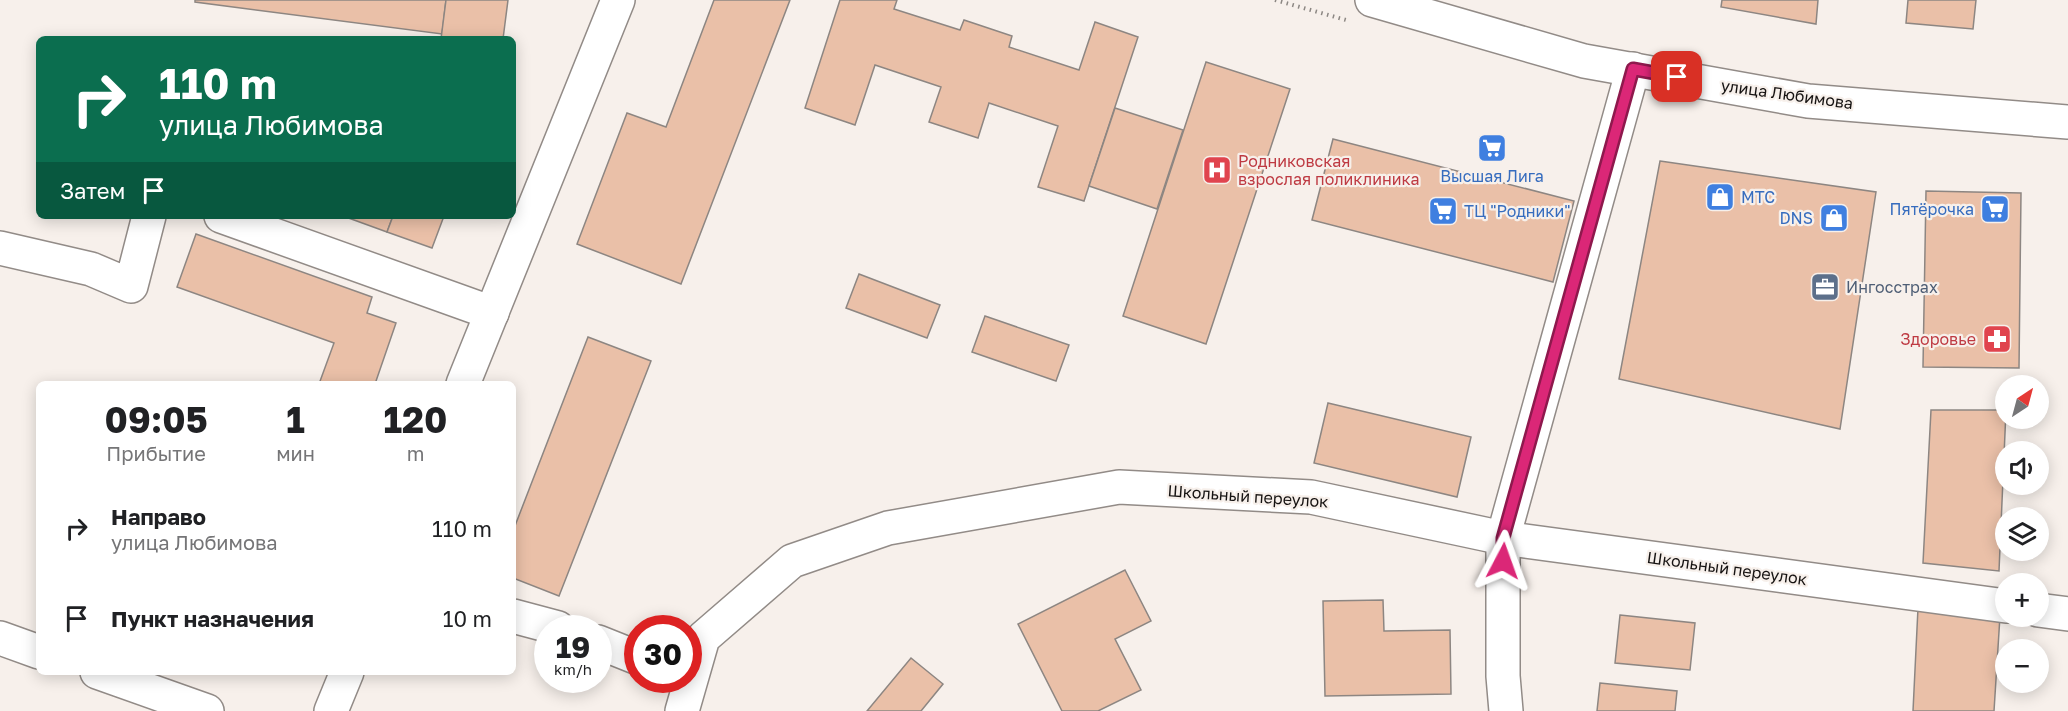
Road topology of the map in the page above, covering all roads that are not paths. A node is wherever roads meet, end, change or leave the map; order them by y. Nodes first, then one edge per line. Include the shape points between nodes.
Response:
1 (618, 0) edge
2 (1372, 0) edge
3 (1633, 69) junction
4 (2068, 122) edge
5 (148, 219) edge
6 (229, 219) edge
7 (0, 248) edge
8 (492, 313) junction
9 (464, 381) edge
10 (1503, 538) junction
11 (1995, 605) edge
12 (2049, 611) edge
13 (2068, 614) edge
14 (516, 617) edge
15 (534, 622) edge
16 (0, 638) edge
17 (702, 641) edge
18 (36, 651) edge
19 (105, 675) edge
20 (346, 675) edge
21 (207, 711) edge
22 (331, 711) edge
23 (1506, 711) edge

1 - 8 street
2 - 3 street, улица Любимова via 1584,61
3 - 4 street, улица Любимова via 1809,101
3 - 10 street
5 - 7 street via 131,286 91,269
6 - 8 street
8 - 9 street
10 - 11 street, Школьный переулок
10 - 17 street, Школьный переулок via 1311,497 1119,487 888,528 792,561
10 - 23 street
12 - 13 street
14 - 15 street
16 - 18 street
19 - 21 street
20 - 22 street

